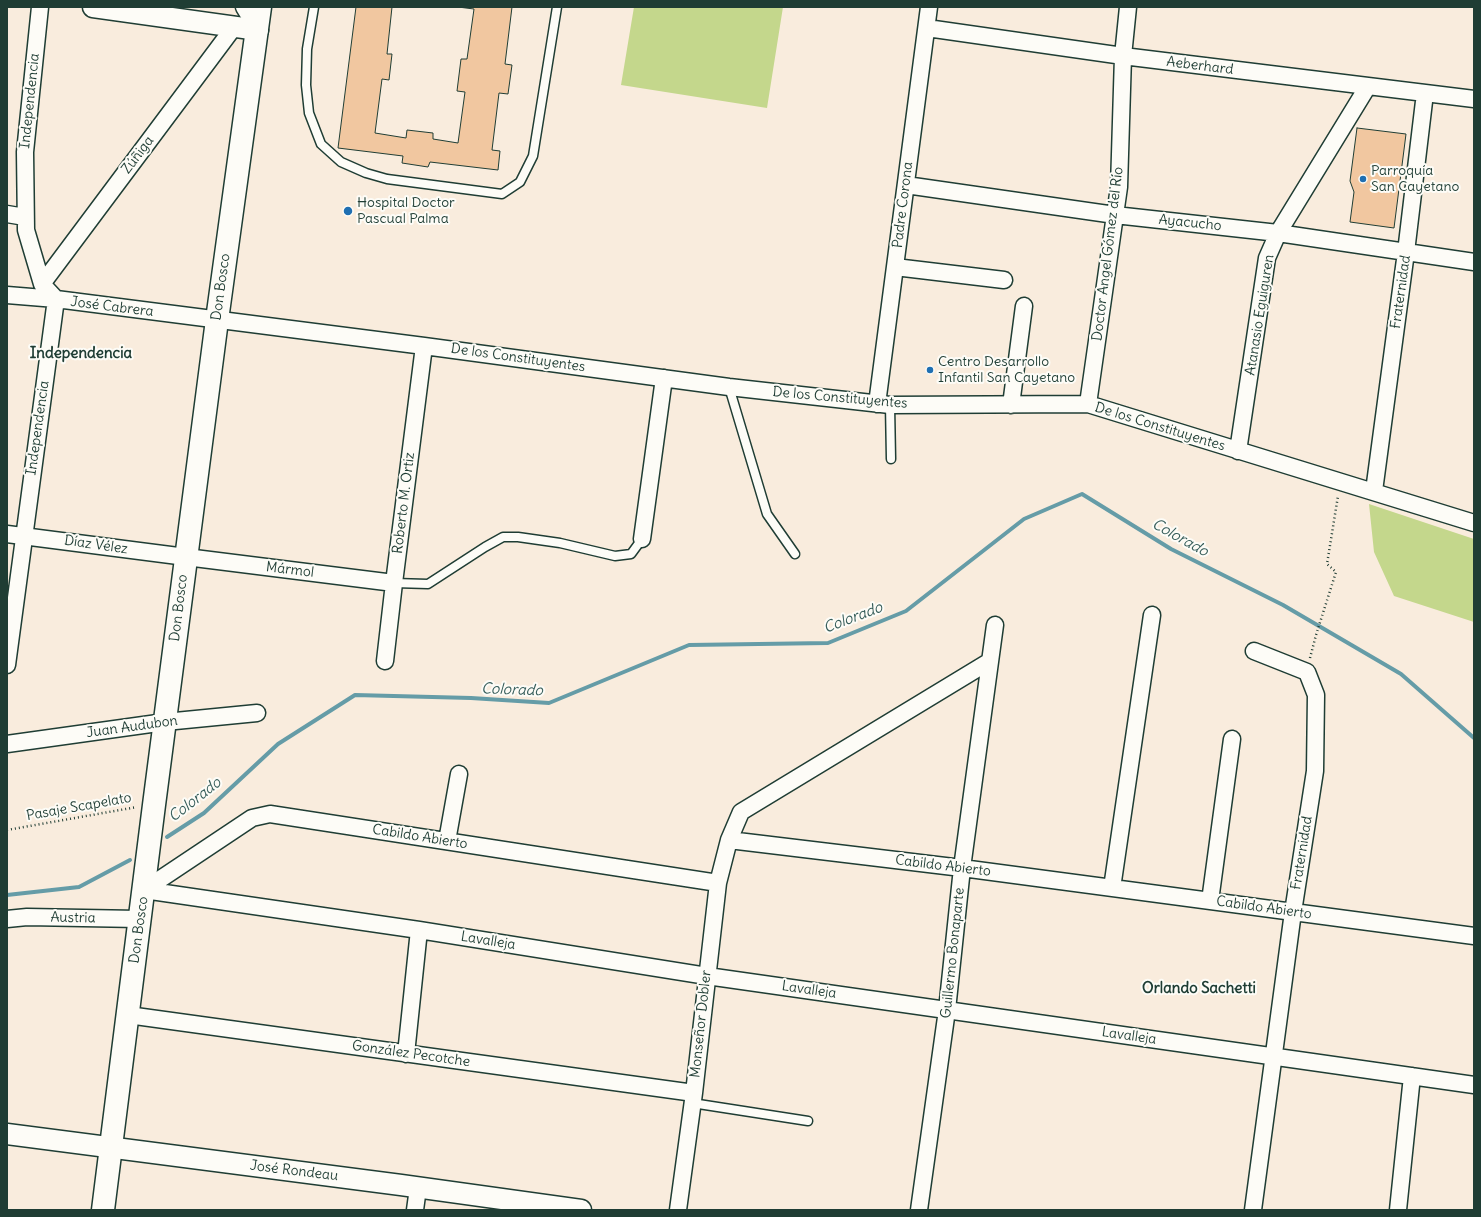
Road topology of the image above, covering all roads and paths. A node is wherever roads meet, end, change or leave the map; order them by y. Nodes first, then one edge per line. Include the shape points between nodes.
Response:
1 (40, 7) edge
2 (93, 7) edge
3 (244, 7) edge
4 (260, 7) edge
5 (314, 7) edge
6 (557, 7) edge
7 (929, 7) edge
8 (1128, 7) edge
9 (234, 27) junction
10 (927, 28) junction
11 (258, 30) junction
12 (1123, 56) junction
13 (1368, 86) junction
14 (1425, 93) junction
15 (1474, 99) edge
16 (906, 185) junction
17 (7, 214) edge
18 (1115, 215) junction
19 (25, 217) junction
20 (1278, 233) junction
21 (1406, 252) junction
22 (1474, 262) edge
23 (895, 267) junction
24 (1004, 280) dead end
25 (42, 284) junction
26 (7, 295) edge
27 (56, 299) junction
28 (1024, 306) dead end
29 (217, 320) junction
30 (424, 346) junction
31 (664, 378) junction
32 (728, 387) junction
33 (883, 404) junction
34 (1088, 404) junction
35 (1011, 405) junction
36 (1238, 451) junction
37 (891, 459) dead end
38 (1340, 482) junction
39 (1374, 491) junction
40 (1474, 523) edge
41 (7, 534) edge
42 (24, 536) junction
43 (642, 539) joint
44 (795, 554) dead end
45 (186, 557) junction
46 (394, 583) junction
47 (1152, 614) dead end
48 (995, 625) dead end
49 (1254, 651) dead end
50 (385, 661) dead end
51 (990, 661) junction
52 (7, 665) edge
53 (1307, 672) junction
54 (257, 713) dead end
55 (165, 722) junction
56 (1232, 739) dead end
57 (7, 744) edge
58 (459, 774) dead end
59 (154, 805) junction
60 (7, 830) edge
61 (729, 840) junction
62 (447, 841) junction
63 (962, 868) junction
64 (718, 882) junction
65 (1112, 888) junction
66 (144, 890) junction
67 (1210, 901) junction
68 (1293, 912) junction
69 (7, 919) edge
70 (139, 919) junction
71 (419, 930) junction
72 (1474, 936) edge
73 (707, 976) junction
74 (947, 1010) junction
75 (128, 1014) junction
76 (406, 1054) junction
77 (1273, 1057) junction
78 (1412, 1076) junction
79 (1474, 1085) edge
80 (693, 1098) junction
81 (808, 1121) dead end
82 (7, 1134) edge
83 (112, 1148) junction
84 (418, 1188) junction
85 (540, 1207) edge
86 (103, 1210) edge
87 (415, 1210) edge
88 (581, 1210) edge
89 (678, 1210) edge
90 (919, 1210) edge
91 (1253, 1210) edge
92 (1398, 1210) edge

1 - 19 street, Independencia via 25,152
2 - 9 street
3 - 11 street
4 - 11 main road, Don Bosco
5 - 6 lane via 307,49 306,85 309,113 321,144 341,162 387,179 502,194 520,182 533,156
7 - 10 street, Padre Corona
8 - 12 street, Doctor Angel Gómez del Río
9 - 11 street
9 - 25 street, Zúñiga
10 - 12 street, Aeberhard
10 - 16 street, Padre Corona
11 - 29 main road, Don Bosco
12 - 13 street, Aeberhard
12 - 18 street, Doctor Angel Gómez del Río via 1119,187
13 - 14 street, Aeberhard
13 - 20 street, Atanasio Eguiguren
14 - 15 street, Aeberhard
14 - 21 street, Fraternidad
16 - 18 street, Ayacucho
16 - 23 street, Padre Corona
17 - 19 street
18 - 20 street, Ayacucho
18 - 34 street, Doctor Angel Gómez del Río
19 - 25 street, Independencia via 26,230
20 - 21 street, Ayacucho
20 - 36 street, Atanasio Eguiguren via 1267,258
21 - 22 street, Ayacucho
21 - 39 street, Fraternidad
23 - 24 street
23 - 33 street, Padre Corona
25 - 27 street, Independencia
26 - 27 street, José Cabrera
27 - 29 street, José Cabrera
27 - 42 street, Independencia
28 - 35 street
29 - 30 street, De los Constituyentes
29 - 45 main road, Don Bosco
30 - 31 street, De los Constituyentes
30 - 46 street, Roberto M. Ortiz
31 - 32 street, De los Constituyentes
31 - 43 street
32 - 33 street, De los Constituyentes
32 - 44 lane via 767,514
33 - 35 street, De los Constituyentes
33 - 37 lane
34 - 35 street, De los Constituyentes
34 - 36 street, De los Constituyentes
36 - 38 street, De los Constituyentes
38 - 39 street, De los Constituyentes
38 - 53 path via 1327,564 1336,572
39 - 40 street, De los Constituyentes
41 - 42 street, Díaz Vélez
42 - 45 street, Díaz Vélez
42 - 52 street, Independencia
43 - 46 lane via 631,554 615,556 560,543 503,537 428,584
45 - 46 street, Mármol
45 - 55 main road, Don Bosco
46 - 50 street, Roberto M. Ortiz
47 - 65 street
48 - 51 street, Guillermo Bonaparte
49 - 53 street
51 - 61 street via 741,812
51 - 63 street, Guillermo Bonaparte
53 - 68 street, Fraternidad via 1316,695 1315,772
54 - 55 street, Juan Audubon
55 - 57 street, Juan Audubon
55 - 59 main road, Don Bosco
56 - 67 street
58 - 62 street
59 - 60 path, Pasaje Scapelato
59 - 66 main road, Don Bosco
61 - 63 street, Cabildo Abierto
61 - 64 street, Monseñor Dobler
62 - 64 street, Cabildo Abierto
62 - 66 street, Cabildo Abierto via 270,814 252,818
63 - 65 street, Cabildo Abierto
63 - 74 street, Guillermo Bonaparte
64 - 73 street, Monseñor Dobler
65 - 67 street, Cabildo Abierto
66 - 70 main road, Don Bosco
66 - 71 street, Lavalleja
67 - 68 street, Cabildo Abierto
68 - 72 street, Cabildo Abierto
68 - 77 street, Fraternidad
69 - 70 street, Austria
70 - 75 main road, Don Bosco
71 - 73 street, Lavalleja
71 - 76 street
73 - 74 street, Lavalleja
73 - 80 street, Monseñor Dobler
74 - 77 street, Lavalleja
74 - 90 street, Guillermo Bonaparte
75 - 76 street, González Pecotche
75 - 83 main road, Don Bosco
76 - 80 street, González Pecotche
77 - 78 street, Lavalleja
77 - 91 street, Fraternidad
78 - 79 street, Lavalleja
78 - 92 street
80 - 81 lane
80 - 89 street, Monseñor Dobler
82 - 83 street, José Rondeau
83 - 84 street, José Rondeau
83 - 86 main road, Don Bosco
84 - 85 street, José Rondeau
84 - 87 street
85 - 88 street, José Rondeau

